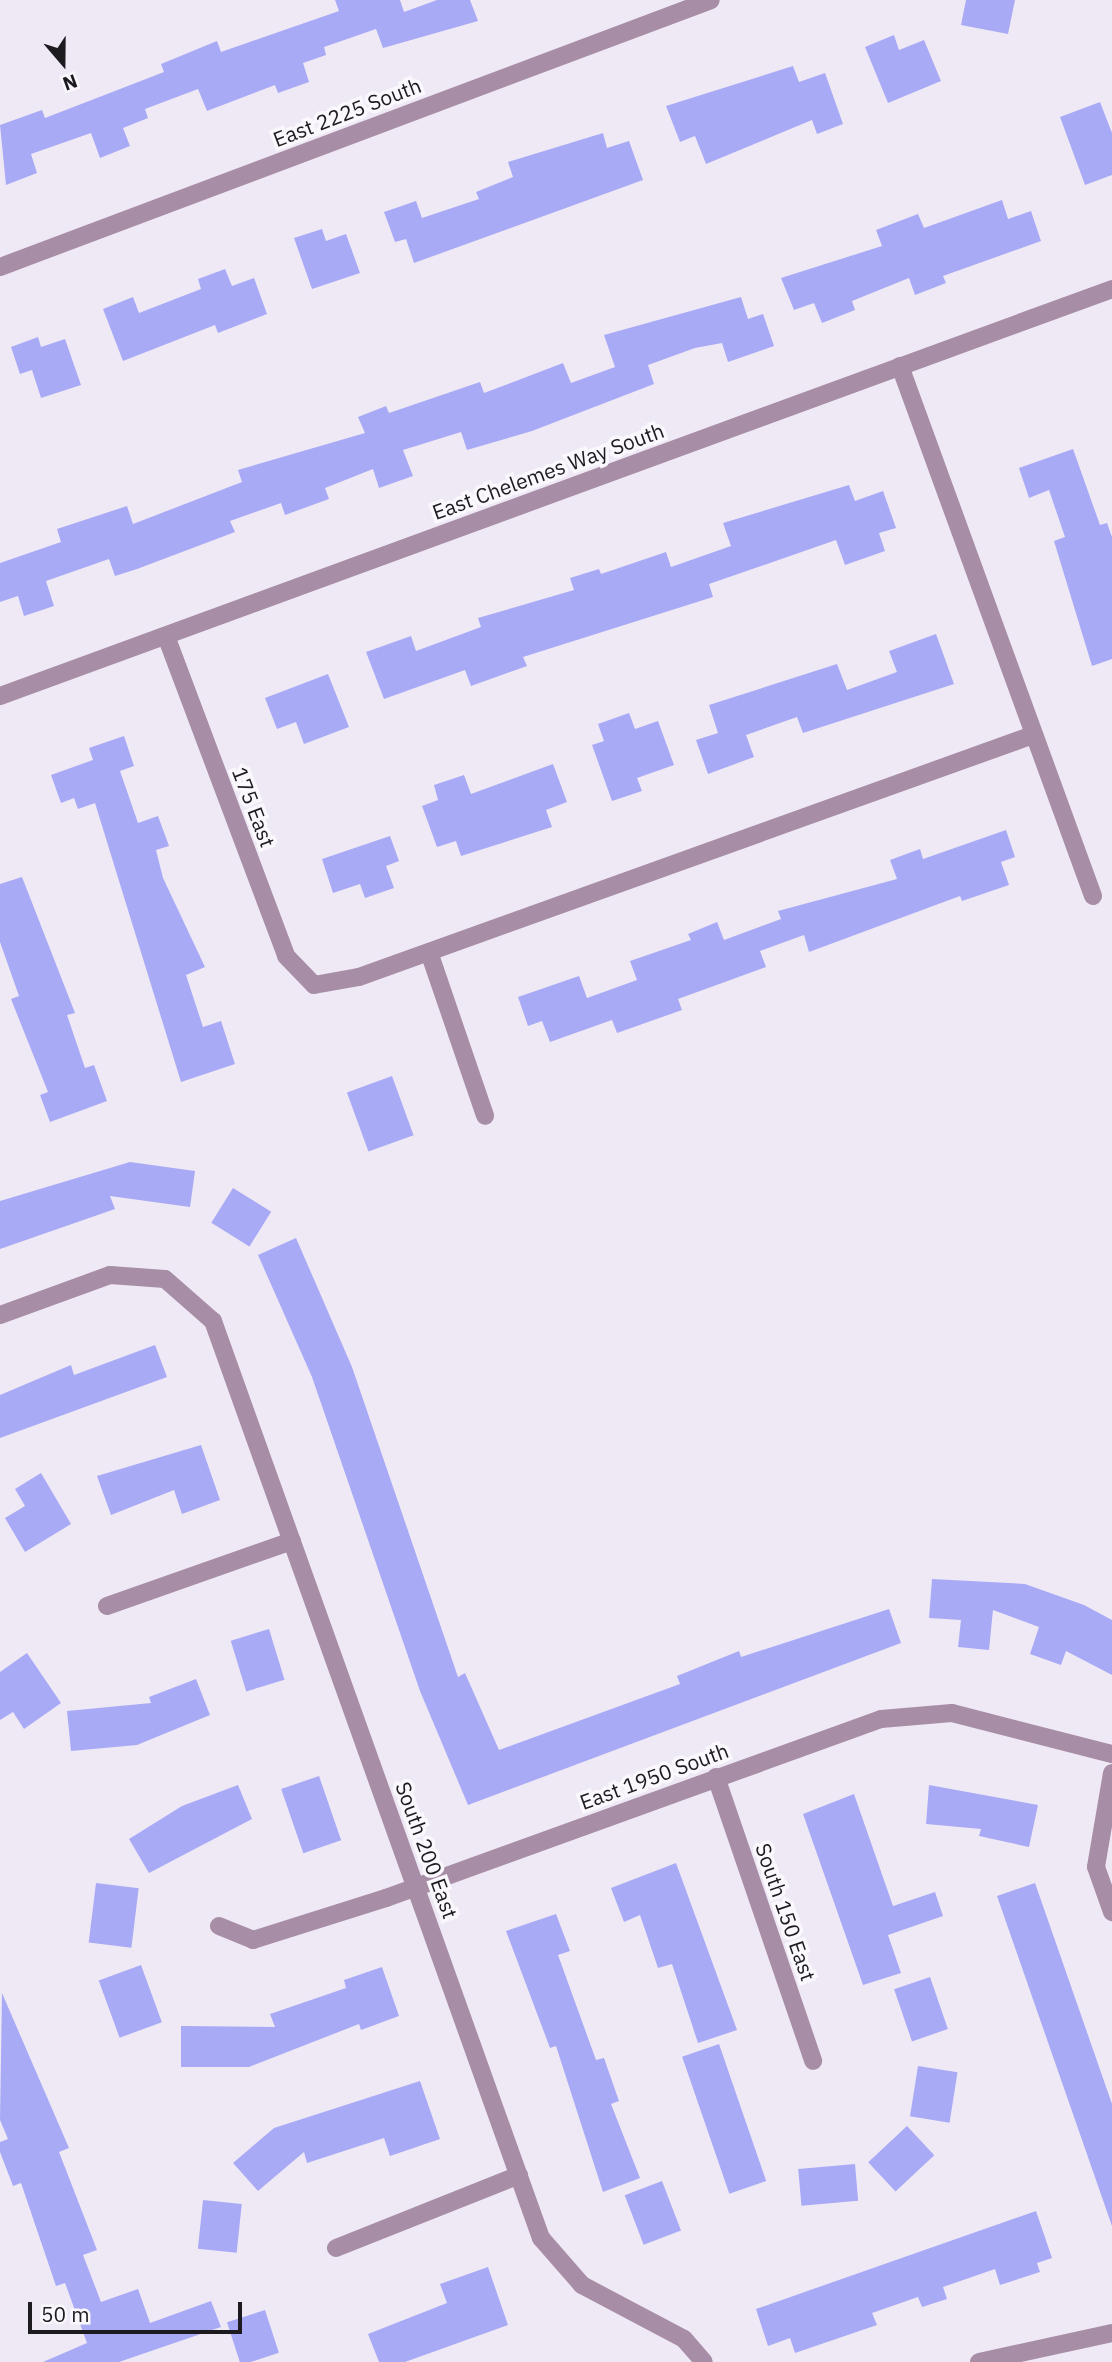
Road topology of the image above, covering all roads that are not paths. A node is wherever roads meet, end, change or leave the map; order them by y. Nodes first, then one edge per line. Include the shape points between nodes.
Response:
1 (710, 0) edge
2 (0, 267) edge
3 (1112, 289) edge
4 (900, 366) junction
5 (166, 636) junction
6 (0, 696) edge
7 (1033, 735) junction
8 (1093, 896) dead end
9 (429, 951) junction
10 (485, 1116) dead end
11 (0, 1315) edge
12 (292, 1541) junction
13 (107, 1606) dead end
14 (1112, 1754) edge
15 (1112, 1773) edge
16 (716, 1777) junction
17 (417, 1889) junction
18 (1112, 1912) edge
19 (219, 1926) dead end
20 (813, 2061) dead end
21 (519, 2175) junction
22 (336, 2248) dead end
23 (1112, 2333) edge
24 (704, 2362) edge
25 (979, 2362) edge

1 - 2 street, East 2225 South
3 - 4 street, East Chelemes Way South
4 - 5 street, East Chelemes Way South
4 - 7 street
5 - 6 street, East Chelemes Way South
5 - 9 street, 175 East via 286,956 314,985
7 - 8 street
7 - 9 street
9 - 10 street
11 - 12 street, South 200 East via 110,1275 166,1279 213,1321
12 - 13 street
12 - 17 street, South 200 East
14 - 16 street, East 1950 South via 952,1713 881,1719
15 - 18 street via 1096,1867
16 - 17 street, East 1950 South
16 - 20 street, South 150 East
17 - 19 street, East 1950 South via 253,1940
17 - 21 street, South 200 East
21 - 22 street
21 - 24 street, South 200 East via 541,2238 582,2285 684,2339
23 - 25 street

